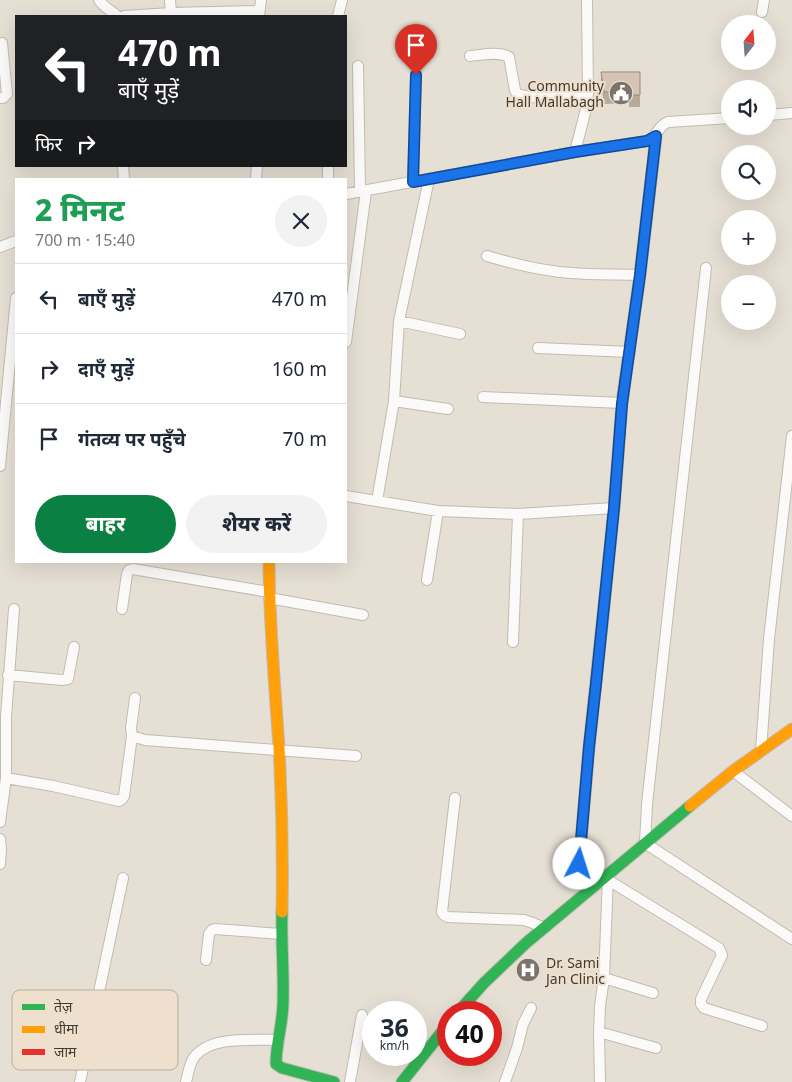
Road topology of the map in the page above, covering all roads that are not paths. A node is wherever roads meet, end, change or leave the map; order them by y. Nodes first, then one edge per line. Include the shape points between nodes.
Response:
1 (99, 0) edge
2 (170, 0) edge
3 (260, 0) edge
4 (342, 0) edge
5 (587, 0) edge
6 (764, 0) edge
7 (762, 12) dead end
8 (170, 13) junction
9 (259, 14) edge
10 (116, 15) edge
11 (139, 15) edge
12 (338, 15) edge
13 (417, 39) dead end
14 (2, 43) dead end
15 (470, 56) dead end
16 (358, 66) dead end
17 (588, 94) junction
18 (0, 98) edge
19 (792, 113) edge
20 (776, 114) edge
21 (721, 119) edge
22 (656, 136) junction
23 (575, 152) junction
24 (429, 180) junction
25 (413, 182) junction
26 (363, 191) junction
27 (347, 194) edge
28 (15, 241) edge
29 (0, 247) edge
30 (487, 256) dead end
31 (706, 268) dead end
32 (640, 275) junction
33 (15, 308) edge
34 (399, 321) junction
35 (347, 333) edge
36 (460, 334) dead end
37 (538, 348) dead end
38 (630, 352) junction
39 (483, 397) dead end
40 (394, 401) junction
41 (622, 404) junction
42 (448, 409) dead end
43 (792, 436) edge
44 (0, 466) edge
45 (347, 496) edge
46 (377, 501) junction
47 (614, 508) junction
48 (438, 511) junction
49 (518, 514) junction
50 (269, 563) edge
51 (427, 580) dead end
52 (269, 595) junction
53 (14, 609) dead end
54 (122, 609) dead end
55 (363, 615) dead end
56 (513, 642) dead end
57 (74, 646) dead end
58 (8, 675) junction
59 (134, 698) dead end
60 (792, 729) edge
61 (132, 736) junction
62 (279, 750) junction
63 (761, 750) junction
64 (356, 756) dead end
65 (733, 772) junction
66 (6, 778) junction
67 (455, 798) dead end
68 (792, 816) edge
69 (0, 822) edge
70 (0, 839) edge
71 (645, 844) junction
72 (0, 864) edge
73 (608, 877) junction
74 (123, 878) dead end
75 (588, 891) junction
76 (544, 928) junction
77 (281, 934) junction
78 (792, 939) edge
79 (206, 960) dead end
80 (604, 978) junction
81 (99, 990) edge
82 (653, 993) dead end
83 (468, 1001) edge
84 (531, 1008) dead end
85 (362, 1015) dead end
86 (762, 1026) dead end
87 (599, 1032) junction
88 (437, 1039) edge
89 (279, 1040) junction
90 (656, 1048) dead end
91 (186, 1082) edge
92 (334, 1082) edge
93 (350, 1082) edge
94 (402, 1082) edge
95 (505, 1082) edge
96 (600, 1082) edge

1 - 10 street
2 - 8 street
3 - 9 street
4 - 12 street
5 - 17 street
6 - 7 street
8 - 9 street
8 - 11 street
13 - 25 street
14 - 18 street via 7,90 6,96
15 - 17 street via 497,54 509,57 517,94 537,97
16 - 26 street
17 - 23 street
19 - 20 street
21 - 22 street via 668,122 660,127
22 - 23 street via 647,141
22 - 32 street
23 - 24 street
24 - 25 street
24 - 34 street
25 - 26 street
26 - 27 street
26 - 35 street
28 - 29 street
30 - 32 street via 570,273
31 - 71 street
32 - 38 street
33 - 44 street
34 - 36 street
34 - 40 street
37 - 38 street
38 - 41 street
39 - 41 street
40 - 42 street
40 - 46 street
41 - 47 street
43 - 63 street via 769,639
45 - 46 street
46 - 48 street
47 - 49 street
47 - 75 street via 579,864
48 - 49 street
48 - 51 street
49 - 56 street
50 - 52 street
52 - 54 street via 133,569 127,574
52 - 55 street
52 - 62 street
53 - 58 street
57 - 58 street via 68,678
58 - 66 street
59 - 61 street
60 - 63 street
61 - 62 street via 144,740
61 - 66 street via 122,799
62 - 64 street
62 - 77 street via 283,851
63 - 65 street
65 - 68 street
65 - 71 street
66 - 69 street
67 - 76 street via 444,915 524,920
70 - 72 street
71 - 73 street
71 - 78 street
73 - 75 street
73 - 80 street
73 - 86 street via 719,948 722,955 701,999 704,1008
74 - 81 street
75 - 76 street
76 - 83 street via 507,960
77 - 79 street via 215,928 209,934
77 - 89 street via 283,1001
80 - 82 street
80 - 87 street
84 - 95 street
85 - 93 street
87 - 90 street
87 - 96 street
88 - 94 street
89 - 91 street via 236,1040 213,1045 194,1058
89 - 92 street via 276,1064

